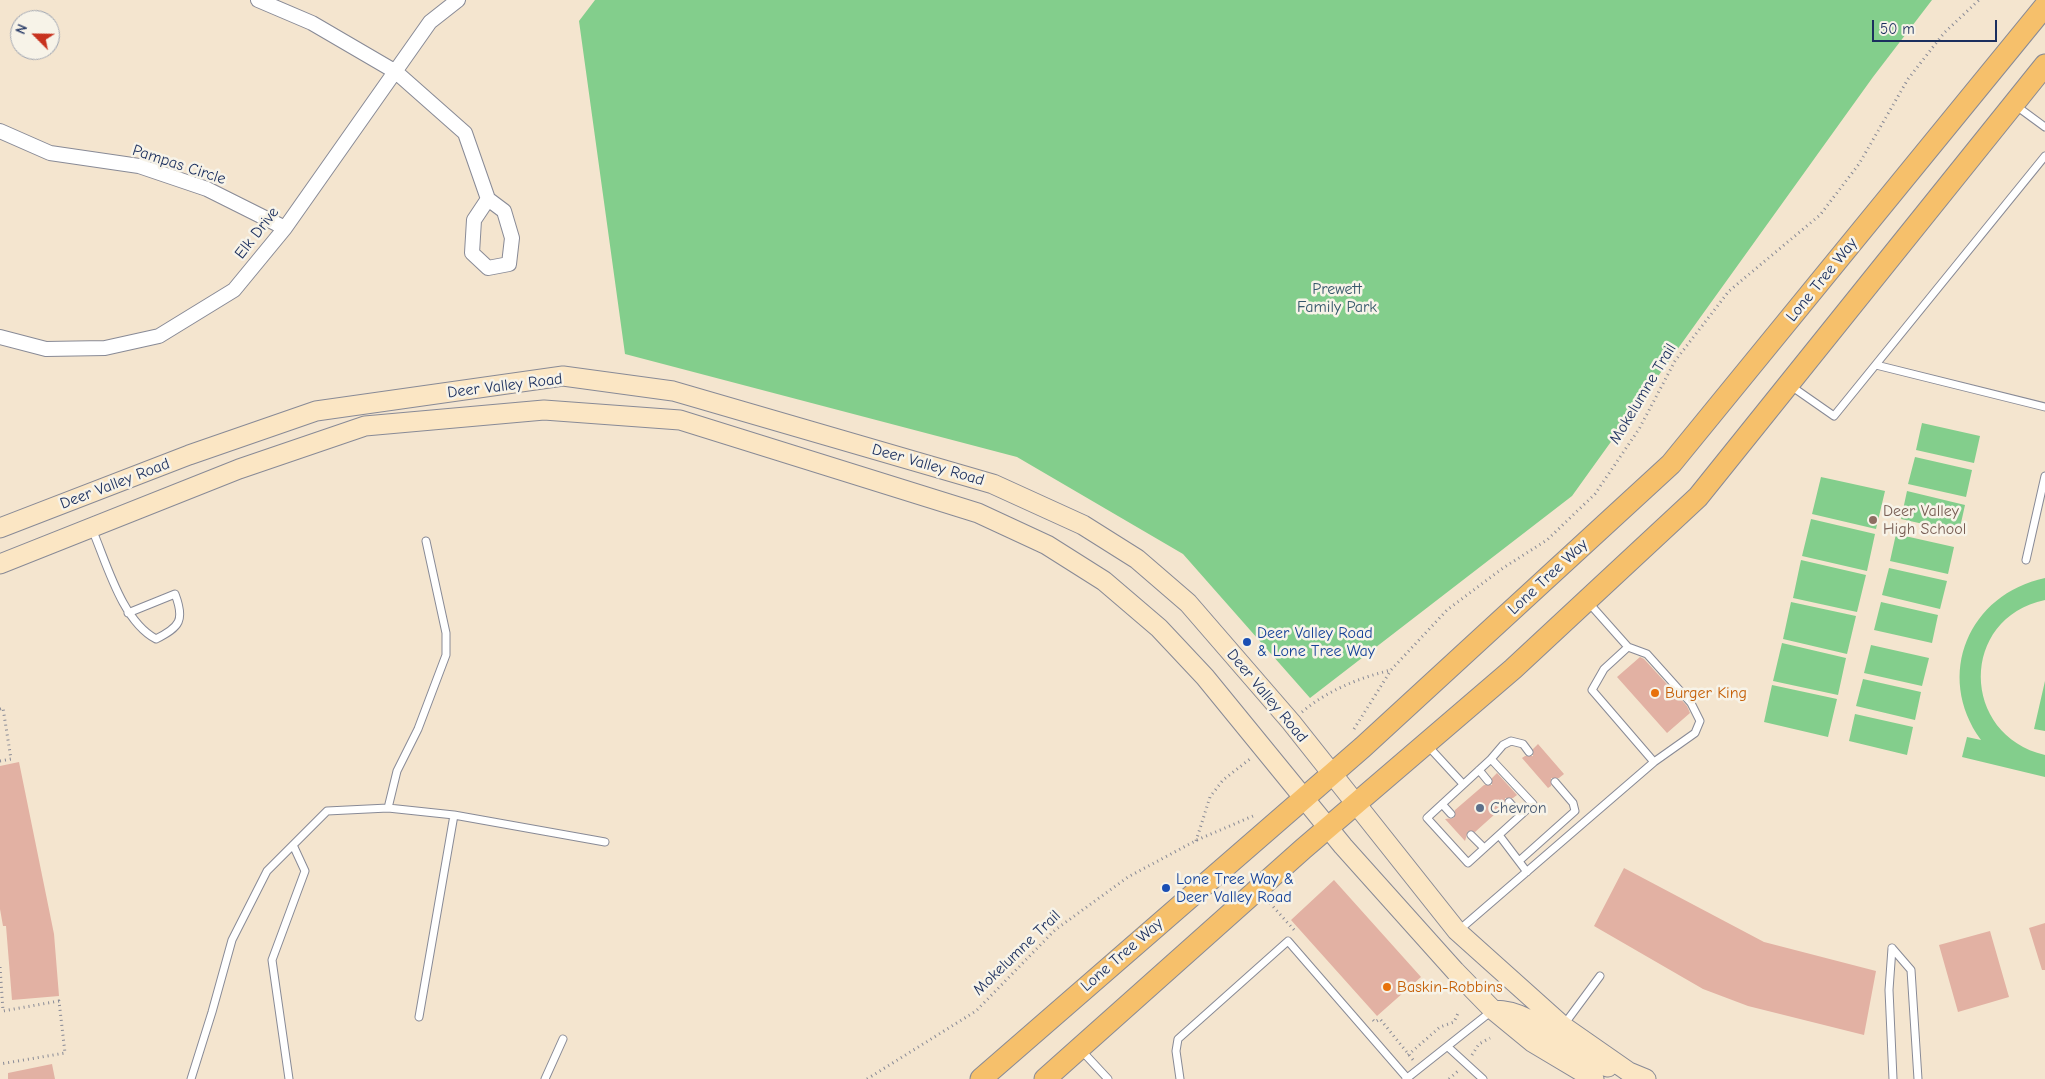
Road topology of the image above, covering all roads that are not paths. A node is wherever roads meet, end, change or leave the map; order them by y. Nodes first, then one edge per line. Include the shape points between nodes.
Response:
1 (258, 0) edge
2 (458, 0) edge
3 (2045, 6) edge
4 (2045, 65) edge
5 (396, 72) junction
6 (2014, 104) junction
7 (2045, 127) edge
8 (0, 131) edge
9 (2045, 156) edge
10 (488, 199) junction
11 (285, 228) junction
12 (0, 337) edge
13 (1876, 365) junction
14 (1788, 384) junction
15 (2045, 407) edge
16 (2045, 476) edge
17 (0, 528) edge
18 (92, 529) junction
19 (426, 541) dead end
20 (2026, 560) dead end
21 (0, 564) edge
22 (1588, 601) junction
23 (128, 613) junction
24 (1628, 647) junction
25 (1426, 744) junction
26 (1530, 752) dead end
27 (1492, 758) junction
28 (1654, 762) junction
29 (1479, 770) junction
30 (1332, 774) junction
31 (1488, 781) dead end
32 (1556, 782) dead end
33 (1464, 784) junction
34 (1304, 798) junction
35 (1508, 802) dead end
36 (1355, 804) junction
37 (1442, 804) junction
38 (388, 808) junction
39 (1451, 814) dead end
40 (454, 815) junction
41 (1520, 815) junction
42 (1328, 827) junction
43 (1471, 835) dead end
44 (1499, 835) junction
45 (605, 842) dead end
46 (293, 845) junction
47 (1484, 848) junction
48 (1519, 861) junction
49 (1527, 872) junction
50 (1457, 931) junction
51 (1600, 976) dead end
52 (1493, 1010) junction
53 (419, 1017) dead end
54 (1563, 1026) junction
55 (563, 1039) dead end
56 (1448, 1047) junction
57 (1080, 1049) junction
58 (1638, 1075) edge
59 (1407, 1078) edge
60 (190, 1079) edge
61 (290, 1079) edge
62 (545, 1079) edge
63 (980, 1079) edge
64 (1045, 1079) edge
65 (1108, 1079) edge
66 (1180, 1079) edge
67 (1482, 1079) edge
68 (1594, 1079) edge
69 (1893, 1079) edge
70 (1918, 1079) edge

1 - 5 street via 312,23
2 - 5 street, Elk Drive via 430,22
3 - 30 main road, Lone Tree Way via 1671,464
4 - 6 main road
5 - 10 street via 465,133
5 - 11 street, Elk Drive
6 - 7 lane
6 - 14 main road
8 - 11 street, Pampas Circle via 50,153 139,166 207,189
9 - 13 lane
10 - 10 street via 474,220 472,254 488,268 509,264 512,238 504,211
11 - 12 street, Elk Drive via 234,290 159,336 105,348 46,349
13 - 14 lane via 1834,416
13 - 15 lane
14 - 22 main road via 1698,496
16 - 20 lane
17 - 30 main road, Deer Valley Road via 189,455 316,411 563,376 673,391 993,484 1083,525 1137,559 1188,604
18 - 21 main road, Deer Valley Road
18 - 23 lane
18 - 34 main road, Deer Valley Road via 239,469 365,426 544,410 680,420 978,514 1047,545 1104,581 1159,628 1202,674
19 - 38 lane via 446,633 446,655 418,729 397,771
22 - 24 lane
22 - 25 main road
23 - 23 lane via 140,629 156,639 176,627 180,607 175,594
24 - 28 lane via 1604,669 1592,690
24 - 28 lane via 1647,654 1691,703 1700,721 1695,733
25 - 33 lane
25 - 36 main road
26 - 27 lane via 1523,744 1511,741
27 - 29 lane
27 - 41 lane via 1533,804
28 - 49 lane
29 - 31 lane
29 - 33 lane
30 - 34 main road, Lone Tree Way
30 - 36 main road, Deer Valley Road
32 - 48 lane via 1573,803 1575,811
33 - 37 lane
34 - 42 main road, Deer Valley Road
34 - 63 main road, Lone Tree Way
35 - 41 lane
36 - 42 main road
36 - 50 main road, Deer Valley Road
37 - 39 lane
37 - 47 lane via 1427,818 1468,862
38 - 40 lane
38 - 46 lane via 327,811
40 - 45 lane
40 - 53 lane
41 - 44 lane
42 - 52 main road, Deer Valley Road
42 - 57 main road
43 - 47 lane
44 - 47 lane
44 - 48 lane
46 - 60 lane via 267,871 232,940
46 - 61 lane via 306,871 272,960
48 - 49 lane
49 - 50 lane
50 - 54 main road, Deer Valley Road
51 - 54 lane
52 - 56 lane
52 - 58 main road via 1508,1010 1527,1017 1580,1056
52 - 68 main road, Deer Valley Road via 1532,1042
54 - 58 main road, Deer Valley Road
55 - 62 lane
56 - 59 lane
56 - 67 lane
57 - 64 main road
57 - 65 lane
59 - 66 lane via 1288,941 1178,1039 1176,1051
69 - 70 lane via 1889,990 1892,948 1911,970

